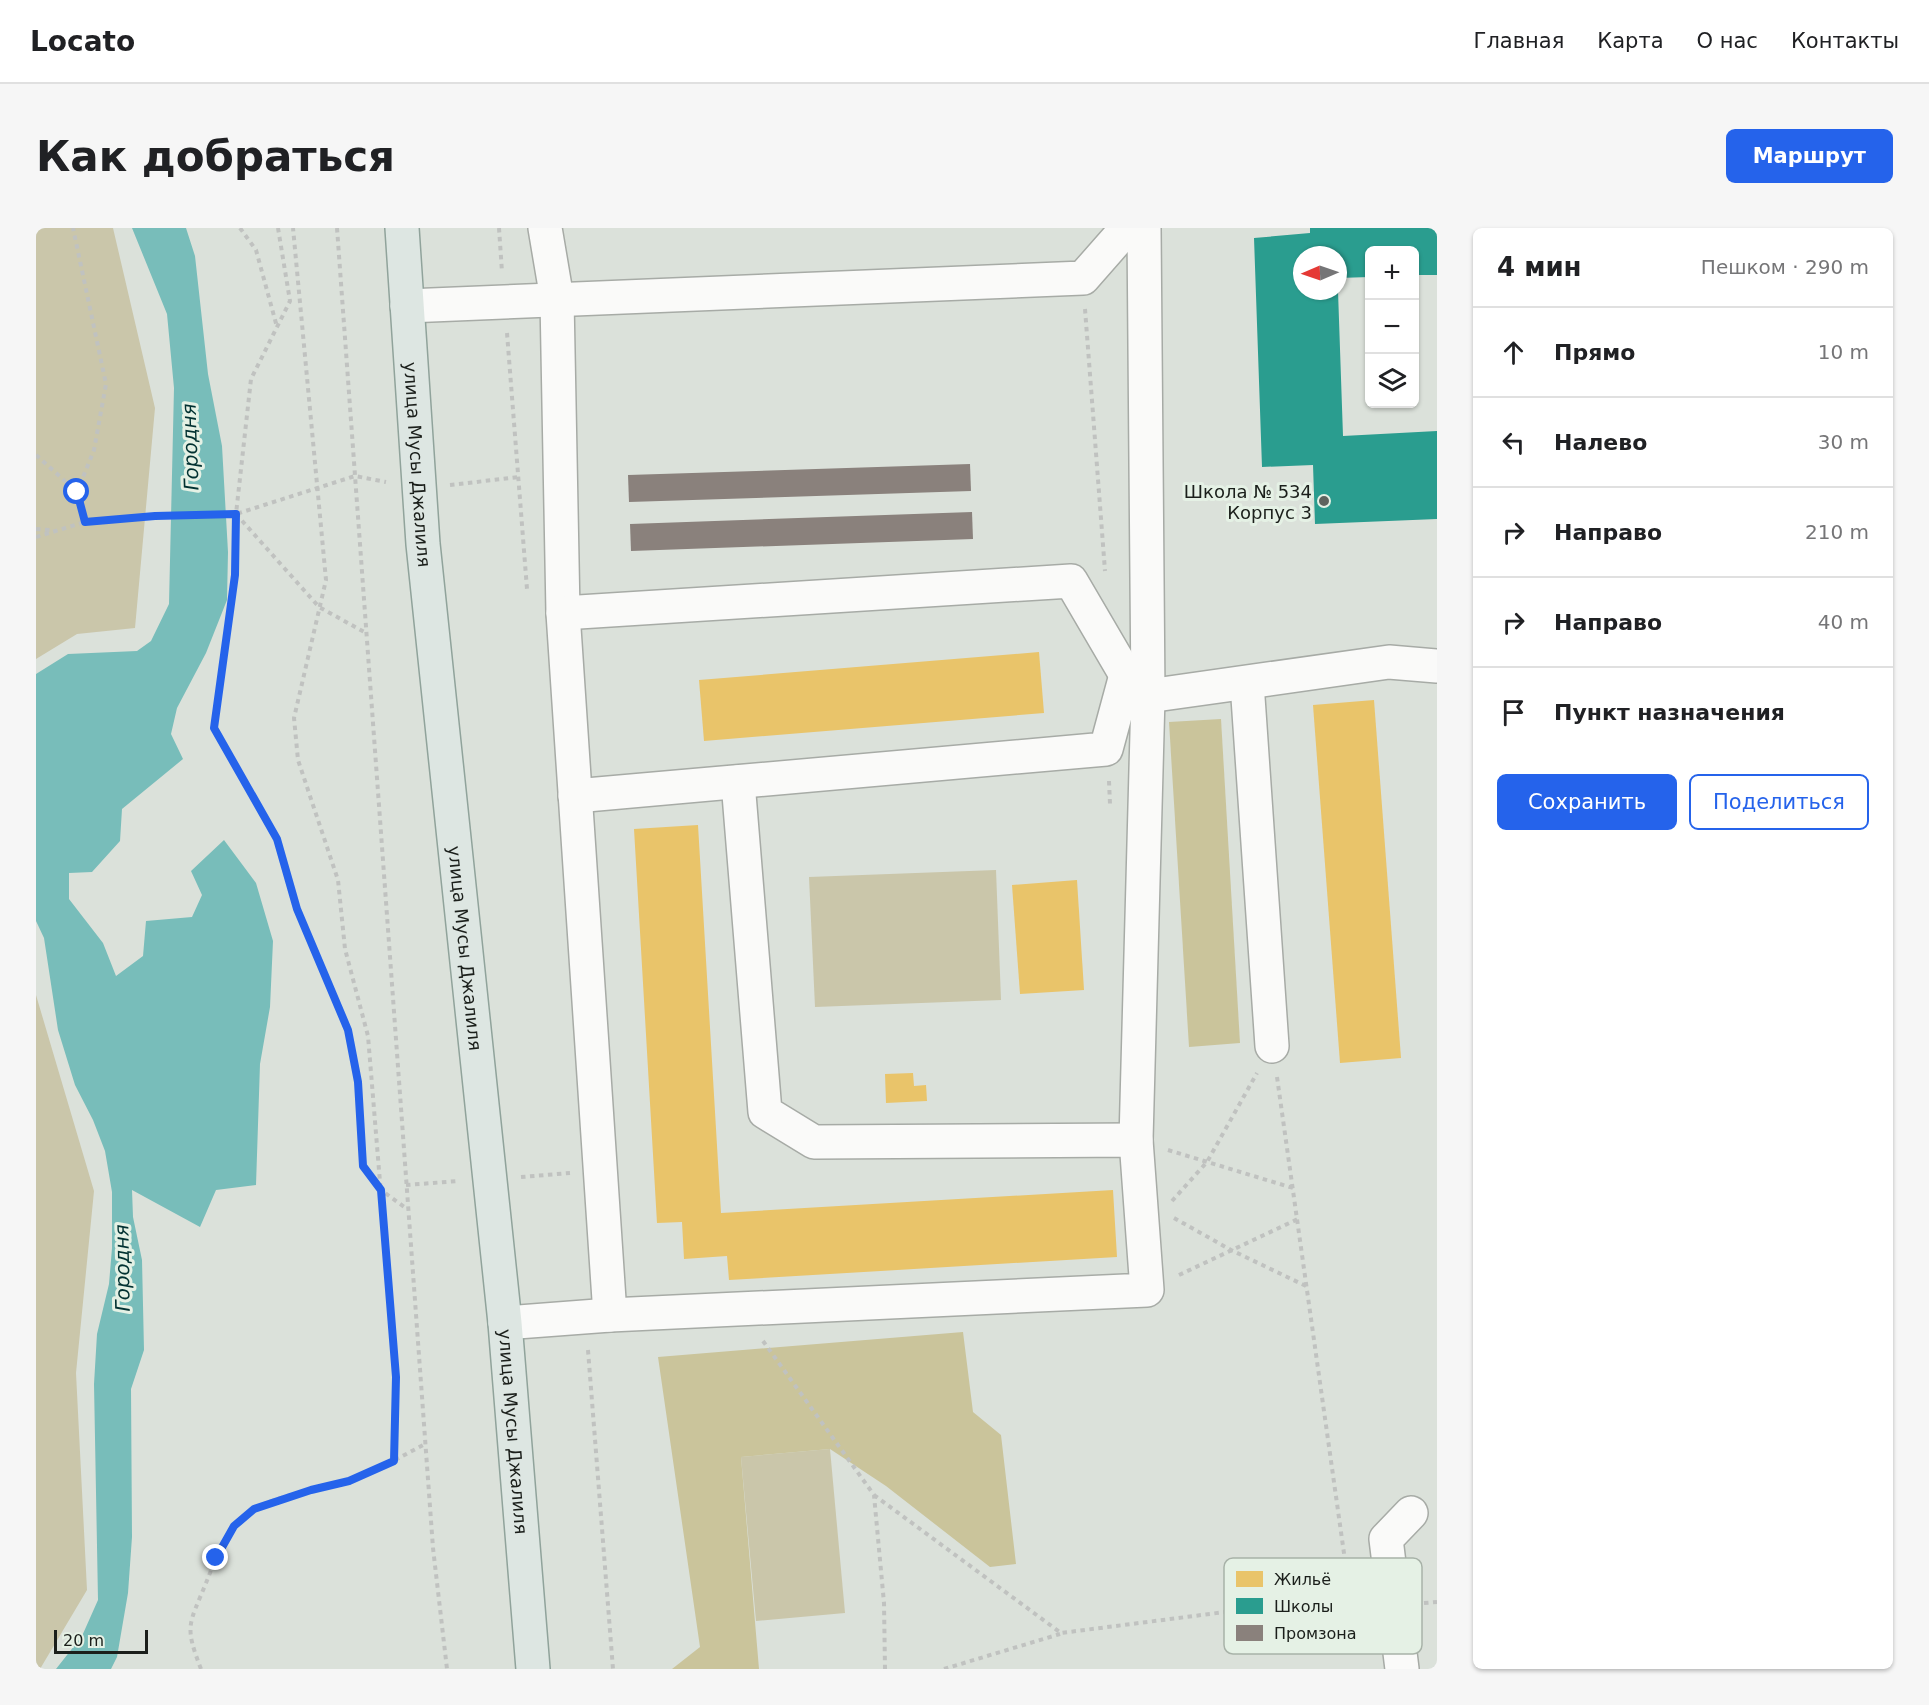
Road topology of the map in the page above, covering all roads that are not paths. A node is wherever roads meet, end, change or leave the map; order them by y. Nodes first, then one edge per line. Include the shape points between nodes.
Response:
1 (402, 228) edge
2 (545, 228) edge
3 (1127, 228) edge
4 (1144, 228) edge
5 (557, 299) junction
6 (407, 306) junction
7 (562, 613) junction
8 (1436, 674) edge
9 (1247, 683) junction
10 (1137, 686) junction
11 (738, 782) junction
12 (575, 796) junction
13 (1272, 1046) road end
14 (1136, 1140) junction
15 (610, 1315) junction
16 (505, 1323) junction
17 (1411, 1513) dead end
18 (1388, 1558) edge
19 (1400, 1654) edge
20 (533, 1669) edge
21 (1402, 1669) edge

1 - 6 main road, улица Мусы Джалиля
2 - 5 lane
3 - 5 lane via 1083,278
4 - 10 lane
5 - 6 lane
5 - 7 lane
6 - 16 main road, улица Мусы Джалиля via 423,544
7 - 10 lane via 1071,581
7 - 12 lane
8 - 9 lane via 1389,663
9 - 10 lane
9 - 13 lane
10 - 11 lane via 1106,749
10 - 14 lane
11 - 12 lane
11 - 14 lane via 765,1112 814,1142
12 - 15 lane
14 - 15 lane via 1153,1223 1147,1290
15 - 16 lane
16 - 20 main road, улица Мусы Джалиля
17 - 18 lane via 1386,1539
19 - 21 lane

